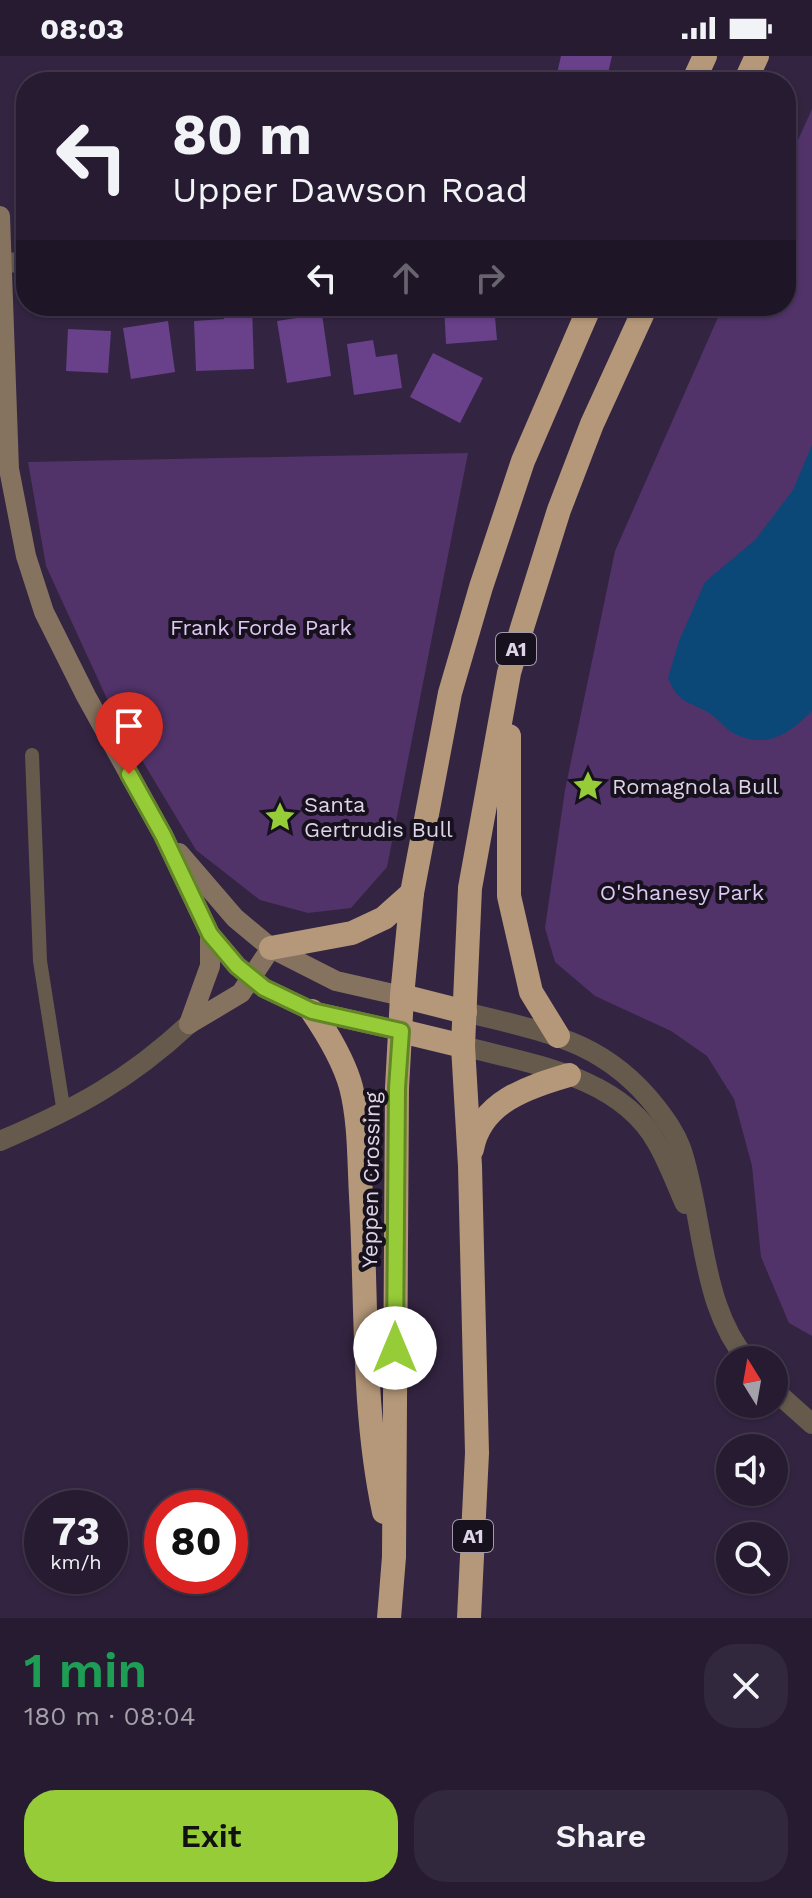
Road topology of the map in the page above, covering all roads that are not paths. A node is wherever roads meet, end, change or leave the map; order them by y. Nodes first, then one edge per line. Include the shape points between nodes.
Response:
1 (0, 216) edge
2 (1, 263) edge
3 (586, 316) edge
4 (641, 316) edge
5 (509, 673) junction
6 (32, 755) dead end
7 (163, 835) junction
8 (412, 893) junction
9 (210, 934) junction
10 (271, 948) junction
11 (251, 978) junction
12 (402, 996) junction
13 (312, 1011) junction
14 (465, 1012) junction
15 (189, 1024) junction
16 (401, 1031) junction
17 (558, 1036) junction
18 (463, 1046) junction
19 (569, 1075) junction
20 (64, 1113) junction
21 (0, 1141) edge
22 (470, 1166) junction
23 (701, 1241) junction
24 (738, 1346) edge
25 (788, 1403) edge
26 (812, 1424) edge
27 (394, 1557) junction
28 (389, 1618) edge
29 (469, 1618) edge

1 - 2 street
2 - 7 street via 9,469 26,556 44,612
3 - 8 highway, A1 via 523,461 481,587 450,693
4 - 5 highway, A1 via 559,510
5 - 14 highway, A1 via 470,888
5 - 17 highway via 509,896 531,992
6 - 20 lane via 40,961
7 - 9 street
7 - 10 street via 235,918
8 - 10 highway via 384,918 352,933
8 - 12 highway, A1
9 - 11 street
9 - 15 street via 210,966
10 - 11 street
10 - 12 street via 336,981
11 - 13 street
11 - 15 street via 241,993
12 - 14 highway
12 - 16 highway, A1
13 - 16 street
13 - 27 highway via 351,1086 370,1412 377,1481
14 - 17 street
14 - 18 highway, A1
15 - 20 street via 105,1091
16 - 18 highway
16 - 27 highway, Yeppen Crossing / A1
17 - 23 street via 615,1065 670,1125 681,1148
18 - 19 street
18 - 22 highway, A1
19 - 22 highway via 524,1088 487,1115 473,1143
19 - 23 street via 615,1099 656,1140
20 - 21 street
22 - 29 highway, A1 via 477,1453
23 - 24 street via 720,1316
25 - 26 street
27 - 28 highway, Yeppen Crossing / A1

